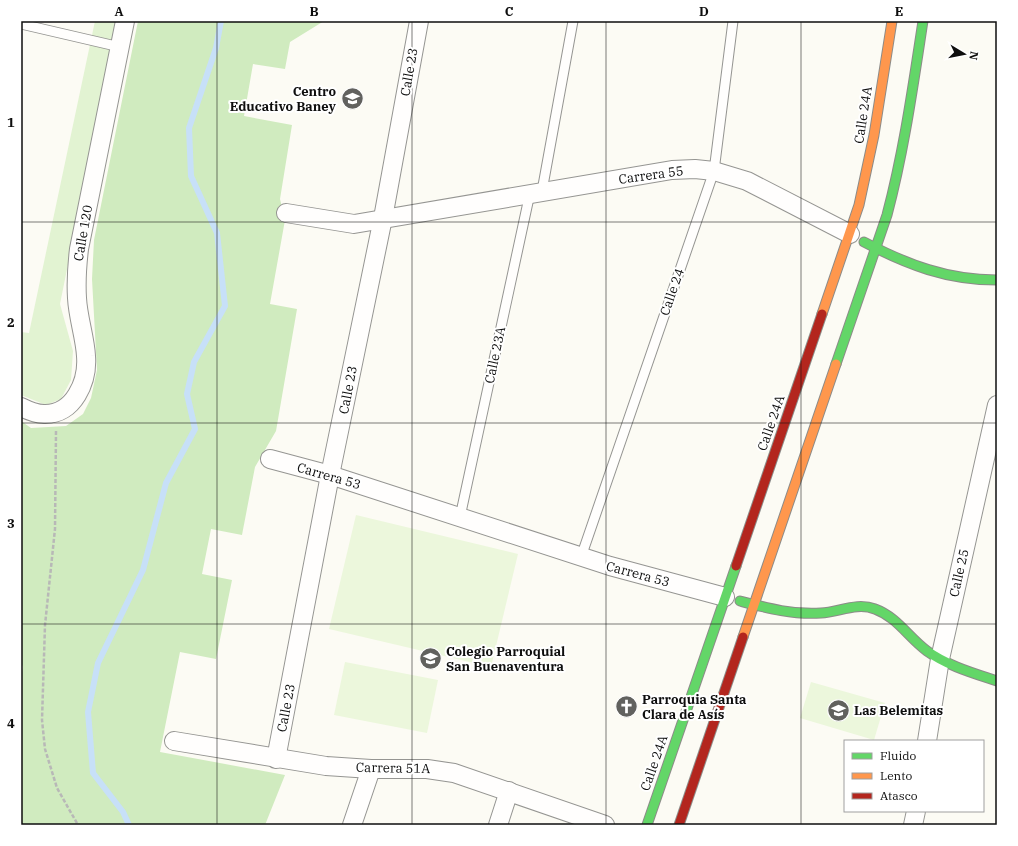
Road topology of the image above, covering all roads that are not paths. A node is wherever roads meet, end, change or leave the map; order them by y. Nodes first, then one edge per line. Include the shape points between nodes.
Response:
1 (125, 21) edge
2 (419, 21) edge
3 (573, 21) edge
4 (733, 21) edge
5 (892, 21) edge
6 (924, 21) edge
7 (21, 24) edge
8 (120, 48) junction
9 (714, 171) junction
10 (536, 192) junction
11 (286, 213) dead end
12 (383, 218) junction
13 (850, 234) junction
14 (876, 248) junction
15 (997, 280) edge
16 (997, 405) edge
17 (27, 410) edge
18 (270, 459) dead end
19 (330, 475) junction
20 (460, 517) junction
21 (581, 557) junction
22 (725, 597) junction
23 (754, 605) junction
24 (940, 659) junction
25 (997, 681) edge
26 (927, 740) edge
27 (174, 741) dead end
28 (276, 759) junction
29 (371, 769) junction
30 (509, 791) junction
31 (916, 812) edge
32 (352, 825) edge
33 (498, 825) edge
34 (606, 825) edge
35 (647, 825) edge
36 (679, 825) edge
37 (913, 825) edge

1 - 8 street, Calle 120
2 - 12 street, Calle 23
3 - 10 lane, Calle 23A
4 - 9 lane, Calle 24
5 - 13 main road, Calle 24A via 868,164
6 - 14 main road via 901,159
7 - 8 lane
8 - 17 street, Calle 120 via 76,274 77,300 86,357 84,377 78,395 58,412 45,414
9 - 10 street, Carrera 55 via 672,170
9 - 13 street, Carrera 55 via 747,181
9 - 21 lane, Calle 24
10 - 12 street, Carrera 55
10 - 20 lane, Calle 23A
11 - 12 street, Carrera 55 via 354,224
12 - 19 street, Calle 23
13 - 14 main road, Carrera 55
13 - 22 main road, Calle 24A
14 - 15 main road, Carrera 55 via 910,265 937,274 966,280
14 - 23 main road
16 - 24 street, Calle 25
18 - 19 street, Carrera 53
19 - 20 street, Carrera 53
19 - 28 street, Calle 23
20 - 21 street, Carrera 53
21 - 22 street, Carrera 53
22 - 23 main road, Carrera 53
22 - 35 main road, Calle 24A
23 - 24 main road, Carrera 53 via 799,613 874,608 891,618 916,642
23 - 36 main road
24 - 25 main road, Carrera 53
24 - 26 street, Calle 25
27 - 28 street, Carrera 51A
28 - 29 street, Carrera 51A
29 - 30 street, Carrera 51A via 454,772
29 - 32 street
30 - 33 street
30 - 34 street, Carrera 51A
31 - 37 street

